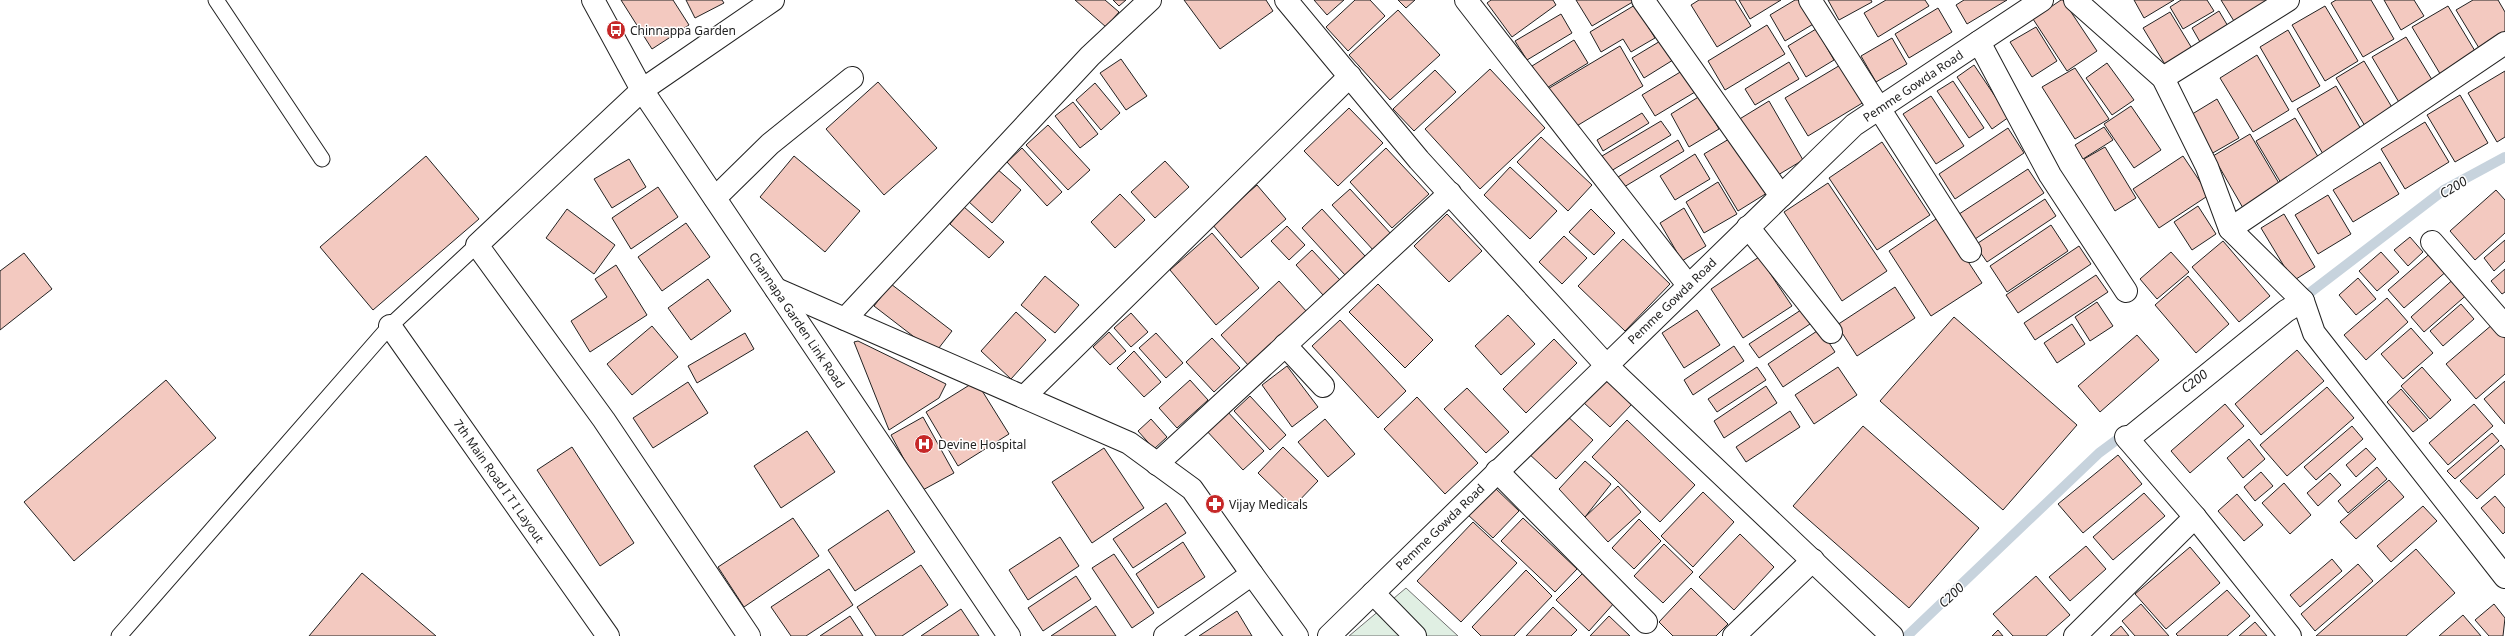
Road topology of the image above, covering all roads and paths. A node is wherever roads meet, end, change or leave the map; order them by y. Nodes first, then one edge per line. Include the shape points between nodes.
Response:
1 (216, 0) edge
2 (593, 0) edge
3 (773, 0) edge
4 (1150, 0) edge
5 (1286, 0) edge
6 (1466, 0) edge
7 (1643, 0) edge
8 (1810, 0) edge
9 (2042, 0) edge
10 (2075, 0) edge
11 (2288, 0) edge
12 (1979, 42) junction
13 (2505, 43) edge
14 (1350, 76) junction
15 (852, 78) dead end
16 (2163, 78) junction
17 (642, 90) junction
18 (1880, 108) junction
19 (322, 159) dead end
20 (1450, 193) junction
21 (1781, 196) junction
22 (715, 198) junction
23 (1748, 227) junction
24 (2230, 230) junction
25 (2432, 242) dead end
26 (477, 245) junction
27 (1970, 251) dead end
28 (1688, 285) junction
29 (776, 289) junction
30 (2126, 290) dead end
31 (2296, 295) junction
32 (845, 319) junction
33 (390, 326) junction
34 (2505, 326) edge
35 (1831, 332) dead end
36 (1285, 346) junction
37 (1606, 365) junction
38 (1323, 386) dead end
39 (1024, 397) junction
40 (1157, 464) junction
41 (1497, 471) junction
42 (2195, 517) junction
43 (1813, 560) junction
44 (1252, 574) junction
45 (2505, 577) edge
46 (1373, 593) junction
47 (1646, 622) dead end
48 (1889, 633) edge
49 (120, 636) edge
50 (608, 636) edge
51 (749, 636) edge
52 (1009, 636) edge
53 (1165, 636) edge
54 (1297, 636) edge
55 (1329, 636) edge
56 (1415, 636) edge
57 (1734, 636) edge
58 (2075, 636) edge
59 (2290, 636) edge

1 - 19 lane
2 - 17 street, Channapa Garden Link Road
3 - 17 street
4 - 32 street via 1090,56
5 - 14 street
6 - 28 street
7 - 21 street
8 - 18 street
9 - 12 street, Pemme Gowda Road
10 - 16 street
11 - 16 street
12 - 18 street, Pemme Gowda Road
12 - 30 street via 2050,176
13 - 24 street
14 - 20 street
14 - 39 street
15 - 22 street via 770,144
16 - 24 street via 2207,167
17 - 22 street, Channapa Garden Link Road
17 - 26 street
18 - 21 street, Pemme Gowda Road via 1854,125
18 - 27 street
20 - 36 street
20 - 37 street
21 - 23 street, Pemme Gowda Road
22 - 29 street, Channapa Garden Link Road
23 - 28 street, Pemme Gowda Road
23 - 35 street
24 - 31 street
25 - 34 street
26 - 33 lane
26 - 51 street via 604,420
28 - 37 street, Pemme Gowda Road
29 - 32 street
29 - 52 street, Channapa Garden Link Road
31 - 42 street via 2286,311 2127,438
31 - 45 street via 2314,333
32 - 39 street
33 - 49 lane
33 - 50 street, 7th Main Road I T I Layout
36 - 38 street
36 - 40 street
37 - 41 street, Pemme Gowda Road
37 - 43 street
39 - 40 street via 1129,443
40 - 44 street via 1192,489
41 - 46 street, Pemme Gowda Road
41 - 47 street
42 - 58 street
42 - 59 street
43 - 48 street
43 - 57 street
44 - 53 street
44 - 54 street
46 - 55 street, Pemme Gowda Road
46 - 56 street

